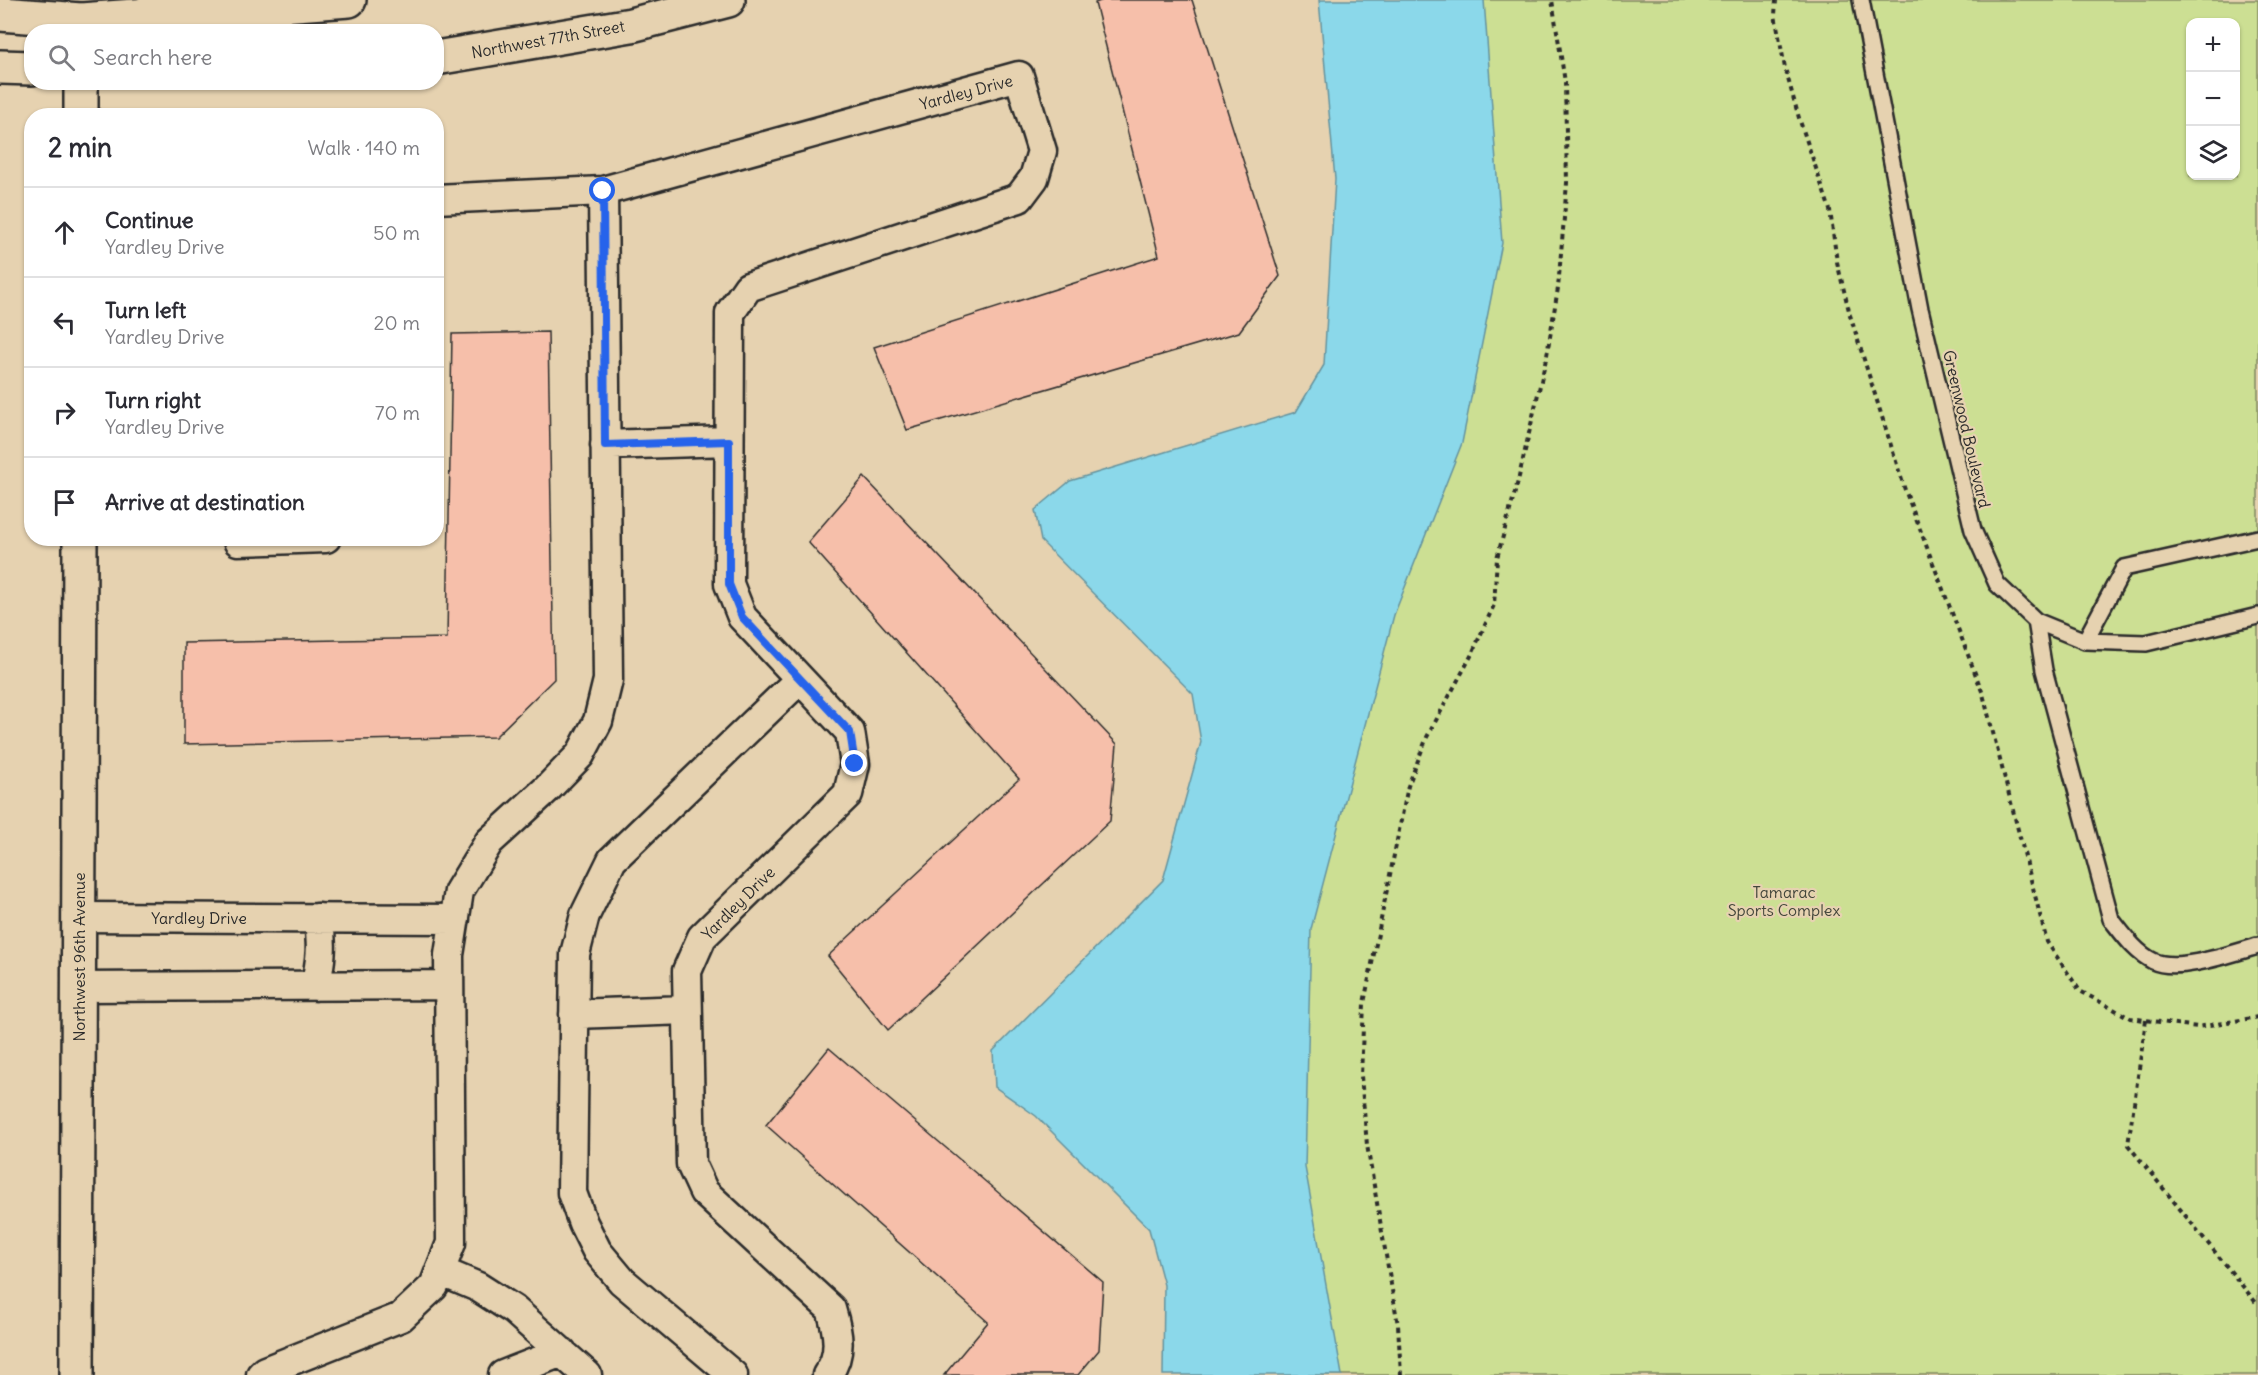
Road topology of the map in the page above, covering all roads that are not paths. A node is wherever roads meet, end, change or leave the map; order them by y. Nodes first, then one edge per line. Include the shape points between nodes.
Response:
1 (349, 0) edge
2 (728, 0) edge
3 (1861, 0) edge
4 (0, 14) edge
5 (81, 17) edge
6 (444, 57) edge
7 (0, 67) edge
8 (24, 68) edge
9 (81, 90) edge
10 (81, 108) edge
11 (603, 191) junction
12 (444, 199) edge
13 (729, 441) junction
14 (605, 445) junction
15 (2258, 538) edge
16 (80, 546) edge
17 (2258, 616) edge
18 (2036, 621) junction
19 (2085, 641) junction
20 (800, 679) junction
21 (79, 917) junction
22 (318, 918) junction
23 (455, 919) junction
24 (2258, 946) edge
25 (315, 986) junction
26 (449, 986) junction
27 (78, 987) junction
28 (687, 1010) junction
29 (574, 1014) junction
30 (440, 1271) junction
31 (562, 1352) junction
32 (77, 1375) edge
33 (261, 1375) edge
34 (503, 1375) edge
35 (587, 1375) edge
36 (733, 1375) edge
37 (826, 1375) edge

1 - 5 street
2 - 6 street, Northwest 77th Street via 631,25
3 - 18 lane, Greenwood Boulevard via 1920,309 1973,530 1997,584
4 - 5 street
7 - 8 street
9 - 10 street
11 - 12 street
11 - 13 street, Yardley Drive via 1019,76 1042,151 1034,178 1019,198 748,287 730,313
11 - 14 street
13 - 14 street
13 - 20 street, Yardley Drive via 729,584 742,617
14 - 23 street via 608,680 598,721 580,755 489,842 459,891
15 - 19 lane via 2124,568
16 - 21 street, Northwest 96th Avenue
17 - 19 lane, Greenwood Boulevard via 2146,643
18 - 19 lane, Greenwood Boulevard
18 - 24 lane via 2044,670 2111,919 2131,944 2155,962 2187,965
20 - 28 street, Yardley Drive via 850,732 855,764 848,794 702,937 687,971
20 - 29 street via 612,860 585,915 575,954
21 - 22 street, Yardley Drive
21 - 27 street, Northwest 96th Avenue
22 - 23 street, Yardley Drive
22 - 25 street via 322,940
23 - 26 street
25 - 26 street
25 - 27 street
26 - 30 street via 451,1243
27 - 32 street, Northwest 96th Avenue
28 - 29 street
28 - 37 street, Yardley Drive via 691,1164 704,1192 831,1310 839,1336 835,1366
29 - 36 street via 572,1193 583,1224 597,1251 622,1281
30 - 31 street via 478,1287 514,1310
30 - 33 street via 434,1286 401,1317
31 - 34 street
31 - 35 street

